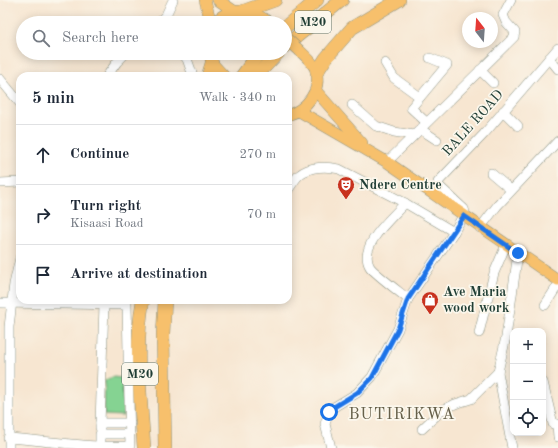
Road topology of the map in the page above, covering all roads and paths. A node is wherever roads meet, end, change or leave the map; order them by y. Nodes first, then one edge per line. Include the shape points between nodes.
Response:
1 (173, 0) edge
2 (205, 0) edge
3 (218, 0) edge
4 (275, 0) edge
5 (318, 0) edge
6 (342, 0) edge
7 (398, 0) edge
8 (510, 0) edge
9 (239, 11) junction
10 (165, 16) edge
11 (210, 16) edge
12 (221, 16) edge
13 (261, 16) edge
14 (292, 21) edge
15 (292, 40) edge
16 (292, 44) edge
17 (558, 48) edge
18 (430, 58) dead end
19 (549, 58) junction
20 (121, 60) edge
21 (187, 60) edge
22 (211, 60) edge
23 (212, 60) edge
24 (254, 60) edge
25 (271, 60) edge
26 (385, 63) dead end
27 (558, 69) edge
28 (480, 70) junction
29 (112, 72) edge
30 (192, 72) edge
31 (209, 72) edge
32 (221, 72) edge
33 (245, 72) edge
34 (260, 72) edge
35 (317, 72) junction
36 (0, 79) edge
37 (493, 83) dead end
38 (316, 91) junction
39 (420, 97) junction
40 (16, 98) edge
41 (352, 105) dead end
42 (299, 111) junction
43 (503, 111) junction
44 (292, 113) edge
45 (518, 126) dead end
46 (420, 129) junction
47 (437, 140) dead end
48 (558, 141) edge
49 (369, 151) junction
50 (387, 162) junction
51 (491, 173) dead end
52 (16, 182) edge
53 (0, 183) edge
54 (292, 185) edge
55 (511, 190) junction
56 (405, 203) junction
57 (464, 216) junction
58 (480, 228) junction
59 (454, 232) junction
60 (506, 245) junction
61 (518, 253) junction
62 (16, 278) edge
63 (558, 280) edge
64 (558, 285) edge
65 (408, 299) junction
66 (0, 303) edge
67 (11, 303) junction
68 (16, 303) edge
69 (58, 304) edge
70 (142, 304) edge
71 (165, 304) edge
72 (168, 304) edge
73 (104, 305) junction
74 (545, 305) dead end
75 (479, 333) dead end
76 (163, 334) junction
77 (498, 372) junction
78 (546, 392) edge
79 (4, 410) edge
80 (100, 423) junction
81 (130, 423) junction
82 (556, 424) edge
83 (546, 425) edge
84 (510, 427) edge
85 (422, 429) dead end
86 (100, 434) junction
87 (130, 434) junction
88 (511, 436) edge
89 (558, 437) edge
90 (6, 444) edge
91 (100, 448) edge
92 (144, 448) edge
93 (165, 448) edge
94 (331, 448) edge
95 (512, 448) edge

1 - 10 street
2 - 11 main road
3 - 9 main road
4 - 9 highway
5 - 14 highway, M20
6 - 15 highway, M20
7 - 35 highway via 352,28
8 - 28 street via 503,15 515,34
9 - 12 main road via 226,12
9 - 13 main road
16 - 35 main road, bridge via 312,62
17 - 19 street, BALE ROAD
18 - 39 street via 447,64
19 - 27 street
19 - 43 street, BALE ROAD
20 - 29 street
21 - 30 street
22 - 31 highway
23 - 32 main road
24 - 33 highway
25 - 34 highway
26 - 39 street via 394,78
28 - 37 street
28 - 46 street
35 - 38 main road
36 - 40 street
38 - 42 main road
38 - 49 main road
39 - 46 street via 411,108
41 - 46 street via 376,126 394,132
42 - 44 main road
42 - 49 main road
43 - 45 street
43 - 57 street, BALE ROAD via 438,182 438,185 464,208
46 - 47 street
46 - 50 street
48 - 55 street
49 - 50 main road
50 - 57 main road
51 - 55 street
52 - 53 street
54 - 56 street via 306,171 328,166 346,172
55 - 58 street
56 - 59 street
56 - 65 street via 374,237 368,247 368,256 370,268
57 - 58 main road
57 - 59 street
58 - 60 main road
59 - 65 street
60 - 61 main road
60 - 75 street via 494,273
61 - 63 main road
61 - 77 street via 506,337
62 - 67 street
64 - 74 street
65 - 94 street via 398,329 372,378 361,390 334,407 327,416 325,427
66 - 67 street
67 - 68 street
67 - 79 street
69 - 73 street
70 - 92 highway, M20 via 139,340
71 - 76 highway, M20
72 - 76 highway
73 - 80 street
73 - 81 street via 127,305
76 - 93 highway, M20
77 - 84 street
77 - 85 street via 471,399 441,411
78 - 82 street
79 - 90 street
80 - 81 street
80 - 86 street
81 - 87 street
82 - 83 street
82 - 89 street
86 - 87 street
86 - 91 street
87 - 91 street via 130,446
88 - 95 street
90 - 91 street via 84,444

